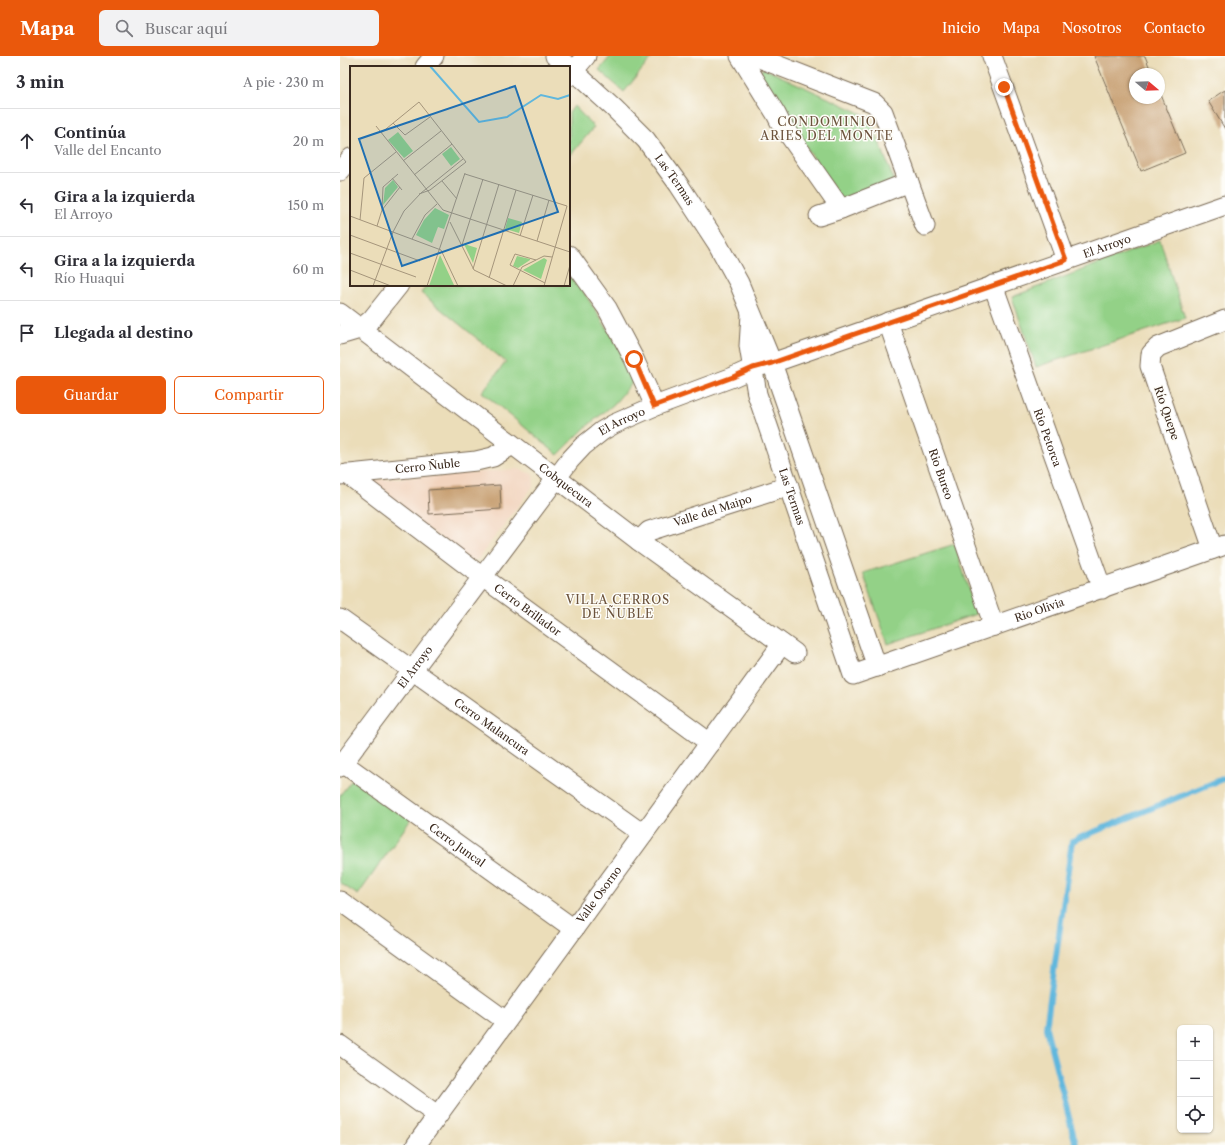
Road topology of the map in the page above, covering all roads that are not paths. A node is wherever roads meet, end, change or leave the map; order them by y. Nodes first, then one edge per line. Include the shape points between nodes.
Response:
1 (434, 56) edge
2 (555, 56) edge
3 (586, 56) edge
4 (740, 56) edge
5 (754, 56) edge
6 (992, 56) edge
7 (426, 66) edge
8 (566, 66) edge
9 (570, 70) edge
10 (350, 159) edge
11 (340, 171) edge
12 (909, 182) junction
13 (841, 209) junction
14 (1223, 211) edge
15 (819, 216) dead end
16 (925, 226) dead end
17 (570, 256) edge
18 (1066, 260) junction
19 (993, 285) junction
20 (399, 286) edge
21 (340, 313) edge
22 (752, 314) junction
23 (1225, 320) edge
24 (888, 322) junction
25 (360, 329) junction
26 (340, 335) edge
27 (772, 363) junction
28 (753, 368) junction
29 (654, 406) junction
30 (512, 445) junction
31 (343, 475) edge
32 (556, 478) junction
33 (789, 486) junction
34 (639, 541) junction
35 (1219, 547) edge
36 (482, 577) junction
37 (1102, 589) junction
38 (340, 619) edge
39 (994, 626) junction
40 (788, 649) joint
41 (877, 667) junction
42 (412, 670) junction
43 (853, 675) joint
44 (710, 743) junction
45 (341, 764) edge
46 (643, 834) junction
47 (340, 901) edge
48 (574, 929) junction
49 (506, 1021) junction
50 (340, 1045) edge
51 (437, 1115) junction
52 (416, 1145) edge

1 - 7 street
2 - 8 street, Las Termas
3 - 9 street
4 - 13 street via 780,122
5 - 12 street via 874,103 883,112
6 - 18 street
9 - 22 street, Las Termas via 646,140 717,243
10 - 11 street
12 - 13 street
12 - 16 street
13 - 15 street
14 - 18 street, El Arroyo
17 - 29 street via 607,308 634,359
18 - 19 street, El Arroyo
19 - 24 street, El Arroyo
19 - 37 street, Rio Petorca
20 - 25 street via 372,319
21 - 25 street, Cobquecura
22 - 27 street, Las Termas
22 - 28 street, Las Termas via 749,346
23 - 35 street, Río Quepe via 1158,347 1151,354 1150,366
24 - 27 street, El Arroyo
24 - 39 street, Rio Bureo
25 - 26 street
25 - 30 street, Cobquecura
27 - 28 street, El Arroyo
27 - 41 street, Las Termas
28 - 29 street, El Arroyo
28 - 33 street, Las Termas via 757,394
29 - 32 street, El Arroyo via 602,431 583,446
30 - 31 street, Cerro Ñuble via 493,457 476,461
30 - 32 street, Cobquecura
31 - 36 street, Cerro Brillador
32 - 34 street, Cobquecura
32 - 36 street, El Arroyo
33 - 34 street, Valle del Maipo via 649,531
33 - 43 street, Las Termas
34 - 40 street, Cobquecura
35 - 37 street, Rio Olivia
36 - 42 street, El Arroyo
36 - 44 street, Cerro Brillador
37 - 39 street, Rio Olivia
38 - 42 street, Cerro Malancura
39 - 41 street, Rio Olivia
40 - 44 street, Valle Osorno
41 - 43 street, Rio Olivia
42 - 45 street, El Arroyo
42 - 46 street, Cerro Malancura
44 - 46 street, Valle Osorno
45 - 48 street, Cerro Juncal
46 - 48 street, Valle Osorno
47 - 49 street
48 - 49 street, Valle Osorno
49 - 51 street, Valle Osorno
50 - 51 street
51 - 52 street, Valle Osorno

